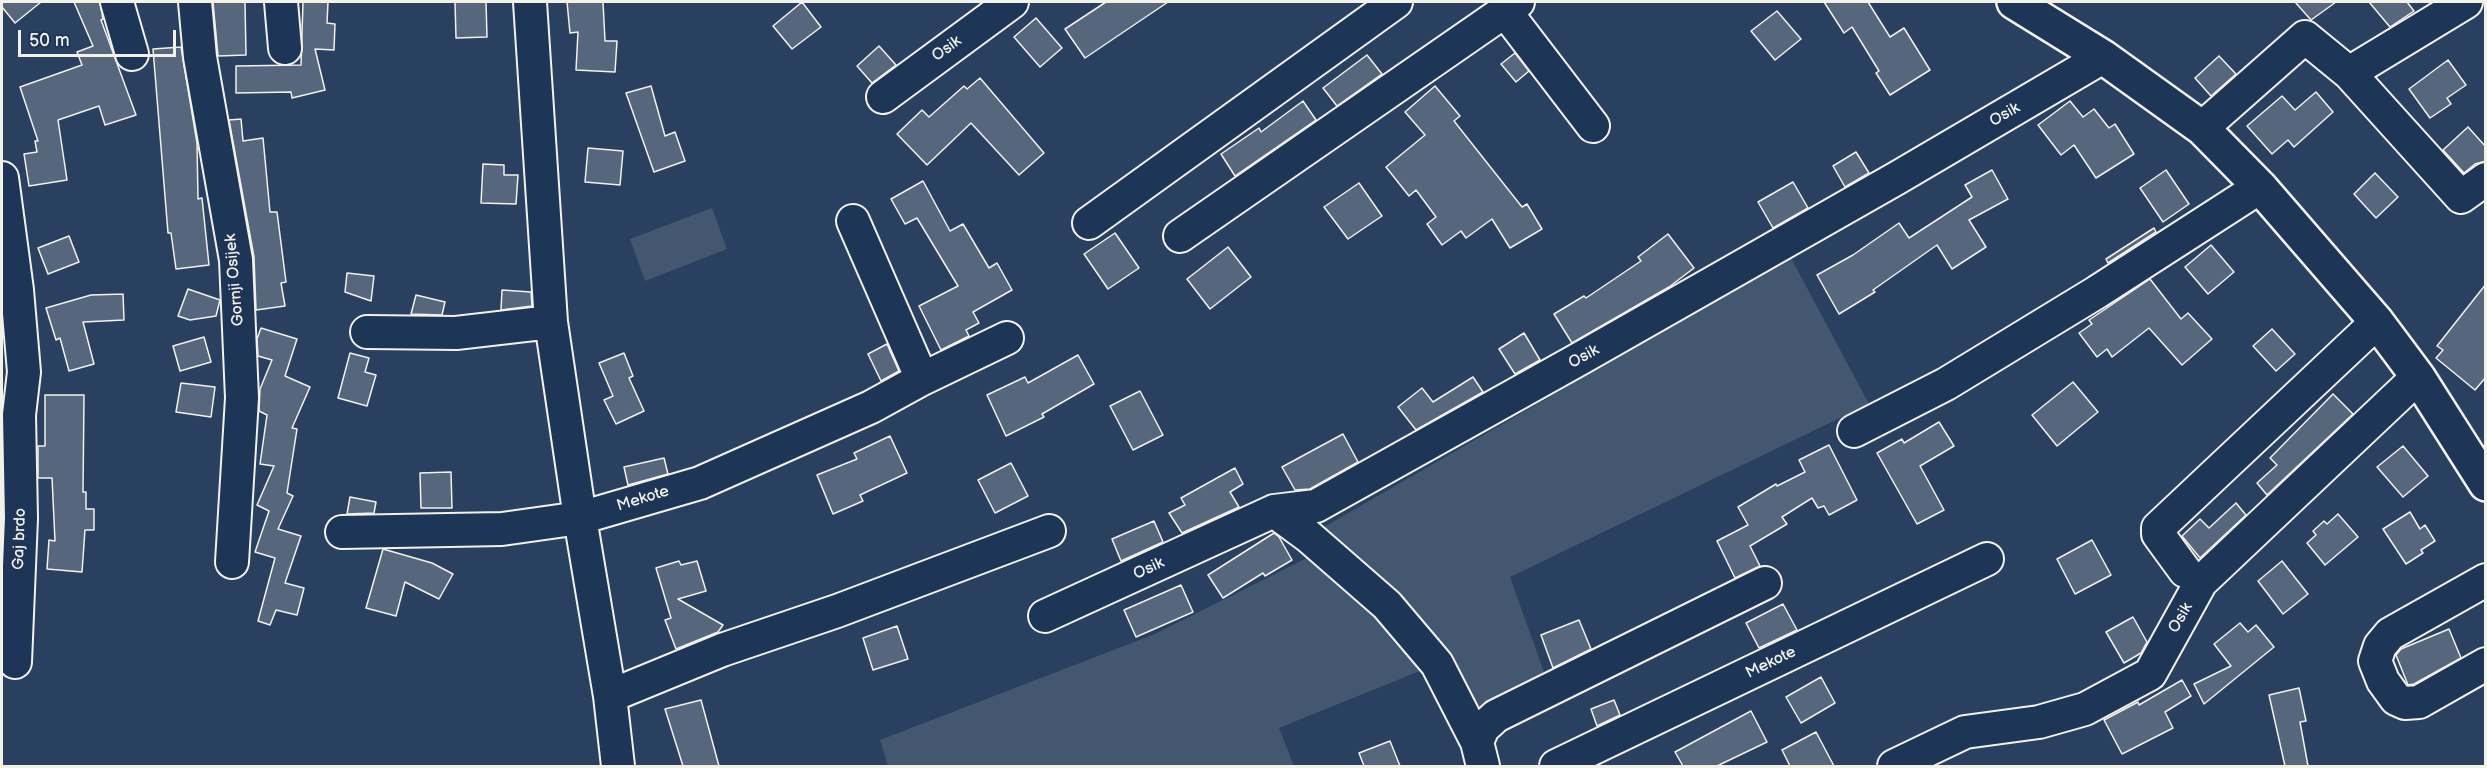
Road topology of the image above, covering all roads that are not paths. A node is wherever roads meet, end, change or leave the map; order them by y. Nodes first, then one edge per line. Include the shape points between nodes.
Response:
1 (117, 2) edge
2 (195, 2) edge
3 (281, 2) edge
4 (530, 2) edge
5 (1012, 2) edge
6 (1396, 2) edge
7 (2014, 2) edge
8 (2466, 2) edge
9 (1512, 6) edge
10 (285, 48) dead end
11 (132, 54) dead end
12 (2103, 57) junction
13 (2349, 73) junction
14 (883, 97) dead end
15 (1593, 126) dead end
16 (2202, 128) junction
17 (2, 178) edge
18 (2486, 179) edge
19 (2260, 187) junction
20 (853, 221) dead end
21 (1089, 224) dead end
22 (1180, 236) dead end
23 (551, 322) junction
24 (2377, 322) junction
25 (367, 332) dead end
26 (1007, 338) dead end
27 (2418, 377) junction
28 (922, 378) junction
29 (10, 417) edge
30 (1854, 431) dead end
31 (2486, 484) edge
32 (1274, 511) junction
33 (580, 518) junction
34 (1049, 531) dead end
35 (342, 532) dead end
36 (1987, 560) dead end
37 (232, 562) dead end
38 (2185, 571) dead end
39 (2486, 580) edge
40 (1765, 584) dead end
41 (1046, 616) dead end
42 (15, 662) dead end
43 (2486, 664) edge
44 (610, 696) junction
45 (1480, 754) edge
46 (618, 766) edge
47 (1556, 766) edge
48 (1894, 766) edge

1 - 11 street
2 - 37 street, Gornji Osijek via 200,57 236,260 242,398
3 - 10 street
4 - 23 street
5 - 14 street, Osik
6 - 21 street
7 - 12 main road
8 - 13 street
9 - 15 street
9 - 22 street
12 - 16 main road
12 - 32 street, Osik via 1602,347 1316,506
13 - 16 street via 2304,38
13 - 18 street via 2461,197
16 - 19 main road
17 - 29 street, Gaj brdo via 24,372
19 - 24 main road
19 - 30 street via 1946,384
20 - 28 street
23 - 25 street via 456,333
23 - 33 street
24 - 27 main road
24 - 38 street via 2158,528 2158,534
26 - 28 street, Mekote
27 - 31 main road
27 - 48 street, Osik via 2201,582 2150,674 2085,709 2039,722 1965,732
28 - 33 street, Mekote via 871,407 700,483
29 - 42 street, Gaj brdo via 21,518
32 - 41 street, Osik
32 - 45 street via 1387,605 1437,664
33 - 35 street, Mekote via 502,529
33 - 44 street
34 - 44 street via 722,650
36 - 47 street, Mekote
39 - 43 street via 2390,634 2375,660 2383,681 2396,699 2405,703 2419,702
40 - 45 street via 1496,716 1483,728
44 - 46 street

